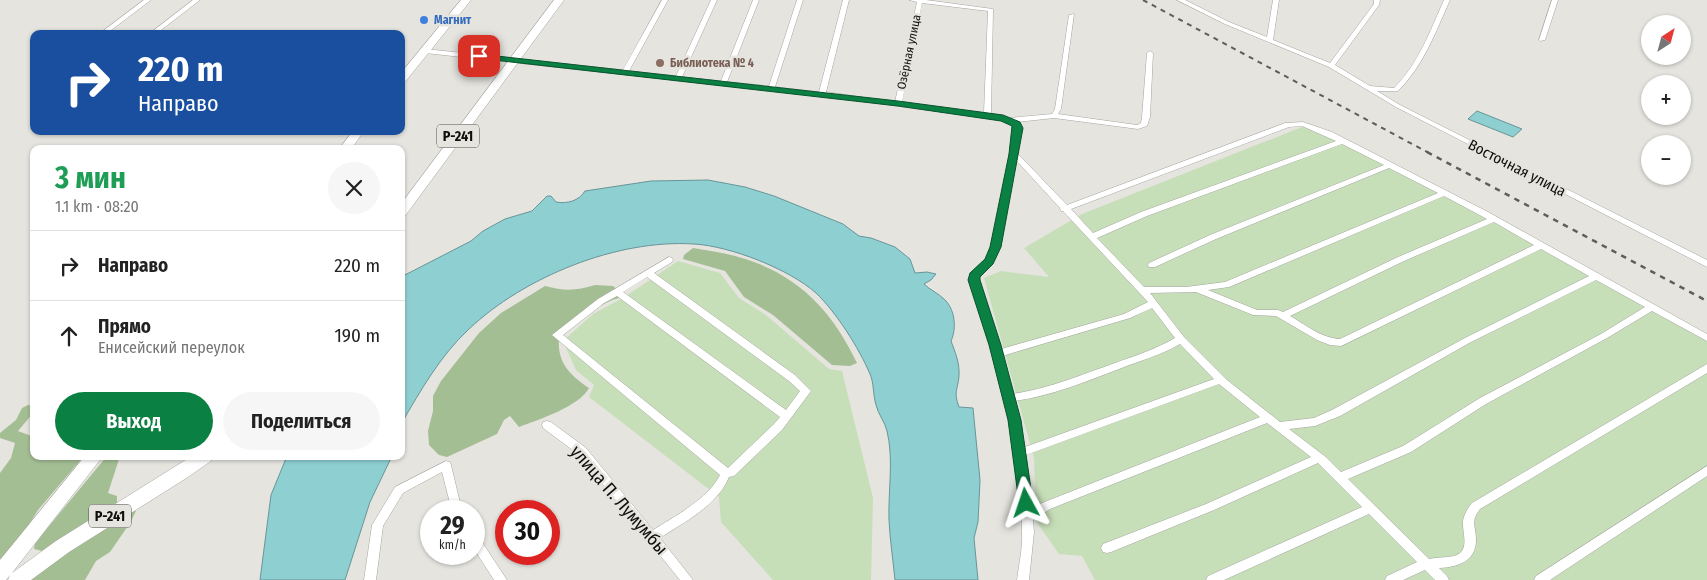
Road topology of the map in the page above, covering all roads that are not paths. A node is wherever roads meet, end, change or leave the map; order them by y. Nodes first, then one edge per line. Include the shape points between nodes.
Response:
1 (148, 0) edge
2 (197, 0) edge
3 (466, 0) edge
4 (559, 0) edge
5 (665, 0) edge
6 (714, 0) edge
7 (756, 0) edge
8 (800, 0) edge
9 (846, 0) edge
10 (917, 0) edge
11 (1180, 0) edge
12 (1276, 0) edge
13 (1376, 0) edge
14 (1447, 0) edge
15 (1555, 0) edge
16 (1194, 3) edge
17 (992, 12) joint
18 (1072, 15) dead end
19 (107, 30) edge
20 (157, 30) edge
21 (1270, 39) junction
22 (1542, 40) dead end
23 (425, 51) junction
24 (1150, 53) dead end
25 (515, 60) junction
26 (1331, 66) junction
27 (625, 73) junction
28 (405, 75) edge
29 (678, 79) junction
30 (723, 84) junction
31 (1367, 88) junction
32 (771, 89) junction
33 (822, 94) junction
34 (898, 103) junction
35 (987, 116) junction
36 (1054, 116) junction
37 (1011, 120) junction
38 (356, 135) edge
39 (1342, 141) junction
40 (348, 145) edge
41 (1014, 154) junction
42 (1390, 165) junction
43 (1445, 194) junction
44 (405, 208) edge
45 (1064, 209) junction
46 (1494, 219) junction
47 (1092, 237) junction
48 (1541, 245) junction
49 (669, 260) dead end
50 (1707, 264) edge
51 (1152, 265) dead end
52 (648, 273) junction
53 (1596, 276) junction
54 (1197, 289) junction
55 (1141, 290) junction
56 (618, 292) junction
57 (1154, 304) junction
58 (1652, 308) junction
59 (1284, 315) junction
60 (1707, 338) edge
61 (1181, 339) junction
62 (997, 354) junction
63 (1707, 368) edge
64 (1221, 380) junction
65 (1008, 398) junction
66 (787, 416) junction
67 (1268, 418) junction
68 (546, 425) dead end
69 (1279, 426) junction
70 (1020, 453) junction
71 (1319, 458) junction
72 (92, 460) edge
73 (200, 460) edge
74 (1707, 470) edge
75 (726, 472) junction
76 (1340, 477) junction
77 (454, 500) edge
78 (1371, 508) junction
79 (1026, 518) junction
80 (652, 537) junction
81 (1107, 548) dead end
82 (485, 557) edge
83 (1427, 564) junction
84 (0, 574) edge
85 (17, 580) edge
86 (370, 580) edge
87 (500, 580) edge
88 (687, 580) edge
89 (1023, 580) edge
90 (1212, 580) edge
91 (1392, 580) edge
92 (1443, 580) edge
93 (1540, 580) edge

1 - 19 street
2 - 20 street
3 - 23 highway
4 - 25 highway, Р-241
5 - 27 street
6 - 29 street
7 - 30 street
8 - 32 street
9 - 33 street
10 - 17 street
10 - 34 street, Озёрная улица
11 - 16 street, Восточная улица
12 - 21 street
13 - 26 street via 1377,4
14 - 31 street via 1414,71 1404,83 1396,90
15 - 22 street
16 - 21 street, Восточная улица
17 - 35 street
18 - 36 street via 1058,109
21 - 26 street, Восточная улица
23 - 25 street
23 - 28 highway
24 - 36 street via 1144,124 1124,127
25 - 27 street
25 - 44 highway, Р-241
26 - 31 street, Восточная улица
27 - 29 street
29 - 30 street
30 - 32 street
31 - 50 street, Восточная улица via 1415,116
32 - 33 street
33 - 34 street
34 - 35 street
35 - 37 street
36 - 37 street
37 - 41 street via 1018,128
38 - 40 highway
39 - 42 street
39 - 45 street via 1303,124 1288,125
39 - 47 street via 1144,214
41 - 45 street
41 - 62 street via 996,247 989,261 974,275
42 - 43 street
42 - 51 street
43 - 46 street
43 - 54 street via 1239,281
45 - 47 street
46 - 48 street
46 - 59 street
47 - 55 street
48 - 53 street
48 - 59 street via 1347,342 1330,342
49 - 52 street
52 - 56 street
52 - 66 street via 802,386 806,391
53 - 58 street
53 - 69 street via 1468,340 1336,413 1315,422
54 - 55 street
54 - 59 street via 1256,314
55 - 57 street
56 - 66 street
56 - 75 street via 557,335
57 - 61 street
57 - 62 street via 1127,316
58 - 60 street
58 - 76 street via 1483,401 1407,448
61 - 64 street
61 - 65 street via 1065,385
62 - 65 street
63 - 83 street via 1476,506 1468,519 1468,552 1453,562
64 - 67 street
64 - 70 street
65 - 70 street
66 - 75 street via 730,473
67 - 69 street
67 - 79 street via 1046,506
68 - 80 street, улица П. Лумумбы via 582,451
69 - 71 street
70 - 79 street
71 - 76 street
71 - 81 street via 1210,507
72 - 84 highway
73 - 85 highway, Р-241 via 88,529
74 - 93 street
75 - 80 street via 719,488
76 - 78 street
77 - 86 street via 446,465 399,490 378,526
78 - 83 street
78 - 90 street
79 - 89 street via 1028,532
80 - 88 street, улица П. Лумумбы
82 - 87 street
83 - 91 street
83 - 92 street

